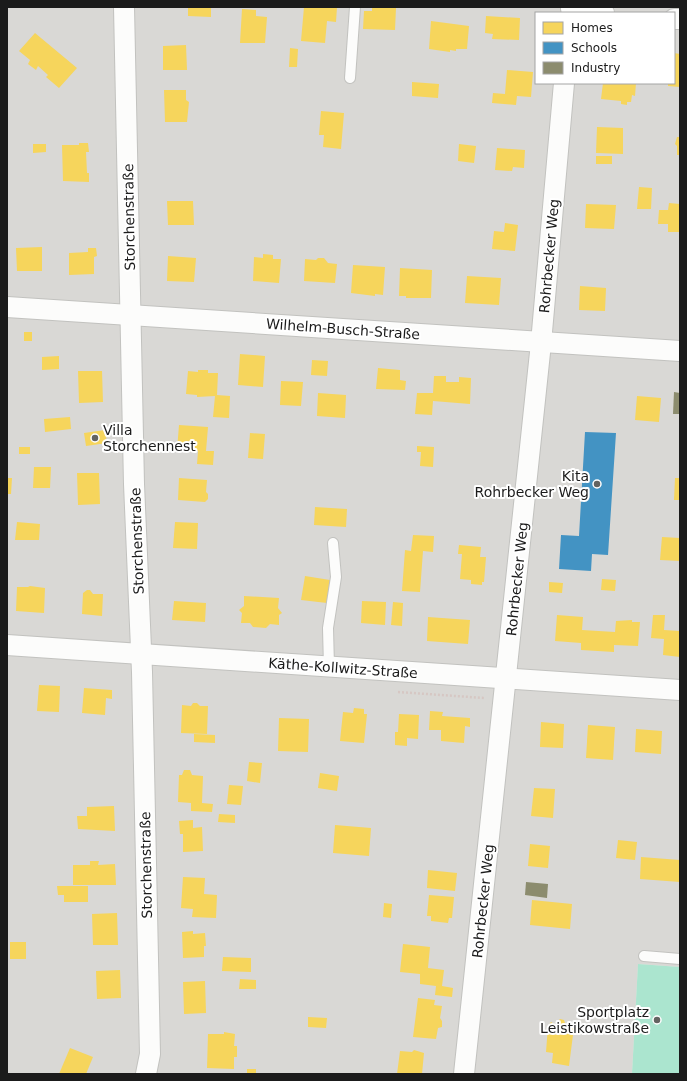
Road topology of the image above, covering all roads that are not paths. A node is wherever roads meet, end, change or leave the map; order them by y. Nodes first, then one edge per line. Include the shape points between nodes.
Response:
1 (124, 7) edge
2 (355, 7) edge
3 (571, 10) edge
4 (593, 12) edge
5 (350, 78) dead end
6 (564, 84) edge
7 (7, 307) edge
8 (132, 314) junction
9 (541, 343) junction
10 (680, 351) edge
11 (333, 543) dead end
12 (7, 645) edge
13 (142, 654) junction
14 (329, 667) junction
15 (507, 679) junction
16 (680, 690) edge
17 (644, 956) dead end
18 (680, 959) edge
19 (146, 1074) edge
20 (464, 1074) edge

1 - 8 street, Storchenstraße
2 - 5 lane
3 - 4 street
6 - 9 street, Rohrbecker Weg
7 - 8 street, Wilhelm-Busch-Straße
8 - 9 street, Wilhelm-Busch-Straße
8 - 13 street, Storchenstraße via 134,484
9 - 10 street, Wilhelm-Busch-Straße
9 - 15 street, Rohrbecker Weg
11 - 14 lane via 336,577 328,628
12 - 13 street, Käthe-Kollwitz-Straße
13 - 14 street, Käthe-Kollwitz-Straße
13 - 19 street, Storchenstraße via 150,1054
14 - 15 street, Käthe-Kollwitz-Straße
15 - 16 street, Käthe-Kollwitz-Straße
15 - 20 street, Rohrbecker Weg
17 - 18 lane

